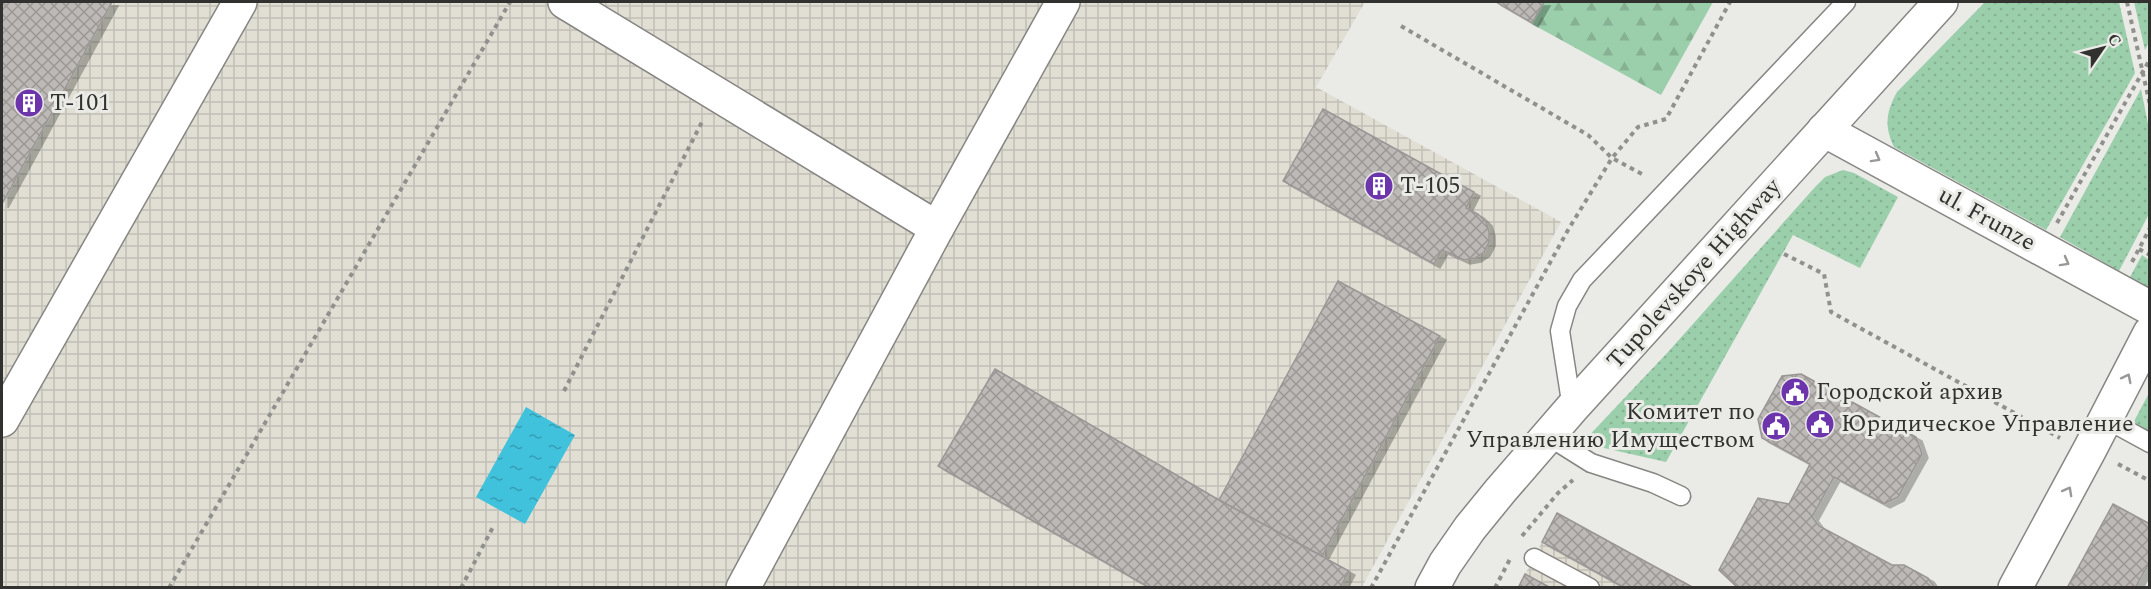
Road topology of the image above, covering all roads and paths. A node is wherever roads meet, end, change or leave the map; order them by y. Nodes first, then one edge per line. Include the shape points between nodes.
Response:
1 (240, 2) edge
2 (510, 2) edge
3 (565, 2) edge
4 (1063, 2) edge
5 (1730, 2) edge
6 (1846, 2) edge
7 (1941, 2) edge
8 (2127, 2) edge
9 (1401, 26) dead end
10 (2150, 58) edge
11 (2142, 72) junction
12 (716, 93) junction
13 (2150, 105) edge
14 (1824, 130) junction
15 (1612, 158) junction
16 (1642, 174) dead end
17 (937, 228) junction
18 (2150, 228) edge
19 (2150, 243) edge
20 (2140, 247) junction
21 (2042, 249) junction
22 (1784, 254) dead end
23 (2150, 255) edge
24 (2116, 290) junction
25 (2150, 308) edge
26 (2150, 333) edge
27 (564, 391) dead end
28 (1572, 408) junction
29 (2106, 419) junction
30 (2, 420) edge
31 (1548, 436) junction
32 (2150, 443) edge
33 (2090, 449) junction
34 (1591, 463) junction
35 (1681, 496) dead end
36 (493, 527) dead end
37 (1521, 536) dead end
38 (1511, 557) dead end
39 (1534, 558) dead end
40 (169, 588) edge
41 (462, 588) edge
42 (743, 588) edge
43 (1371, 588) edge
44 (1432, 588) edge
45 (1495, 588) edge
46 (1590, 588) edge
47 (2015, 588) edge

1 - 30 street
2 - 40 path
3 - 12 street
4 - 17 street
5 - 15 path via 1666,119 1638,127
6 - 28 lane via 1582,280 1566,306 1560,331
7 - 14 street, Tupolevskoye Highway
8 - 11 path
9 - 15 path via 1588,135
10 - 11 path
11 - 13 path
11 - 21 path
12 - 17 street
12 - 27 path
14 -> 21 street, ul. Frunze
14 - 28 street, Tupolevskoye Highway
15 - 16 path
15 - 43 path
17 - 42 street
18 - 20 path
19 - 20 path
20 - 23 path
20 - 24 path
21 -> 24 street, ul. Frunze
22 - 33 path via 1824,274 1832,312 2074,446
24 - 25 street, ul. Frunze
29 -> 26 street
28 - 31 street, Tupolevskoye Highway
29 - 32 lane
29 - 33 street
31 - 34 lane
31 - 44 street, Tupolevskoye Highway via 1470,528
47 -> 33 street
34 - 35 lane
34 - 37 path via 1558,492
36 - 41 path
38 - 45 path
39 - 46 lane

